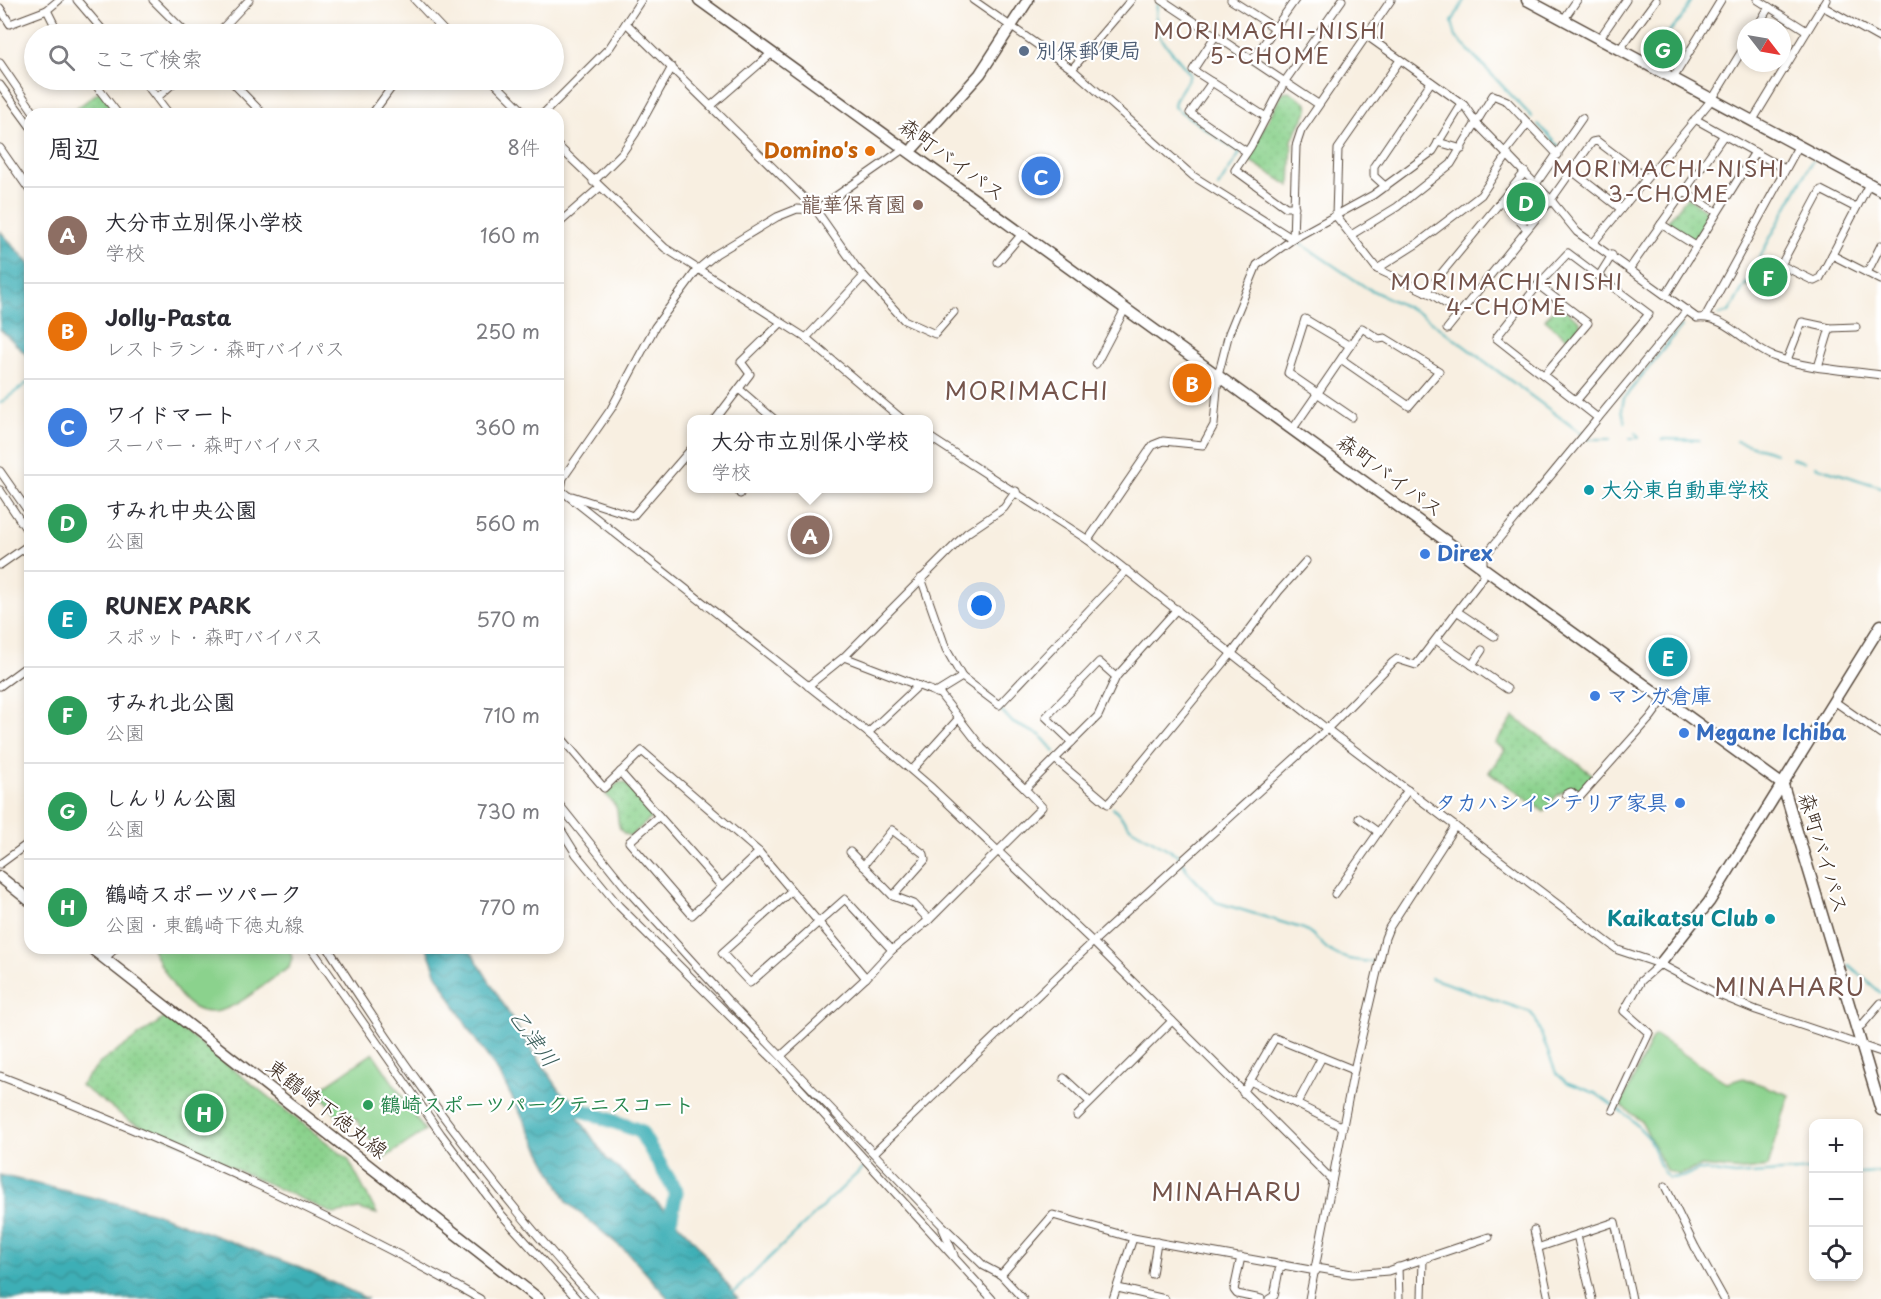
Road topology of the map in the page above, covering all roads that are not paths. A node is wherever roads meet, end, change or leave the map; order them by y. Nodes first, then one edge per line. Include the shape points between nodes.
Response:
1 (45, 0) edge
2 (59, 0) edge
3 (77, 0) edge
4 (153, 0) edge
5 (249, 0) edge
6 (415, 0) edge
7 (641, 0) edge
8 (699, 0) edge
9 (973, 0) edge
10 (1028, 0) edge
11 (1131, 0) edge
12 (1162, 0) edge
13 (1232, 0) edge
14 (1295, 0) edge
15 (1342, 0) edge
16 (1391, 0) edge
17 (1576, 0) edge
18 (1626, 0) edge
19 (1656, 0) edge
20 (1720, 0) edge
21 (1758, 0) edge
22 (1533, 1) edge
23 (1824, 3) edge
24 (1769, 7) junction
25 (0, 8) edge
26 (49, 8) junction
27 (1762, 18) edge
28 (1564, 19) junction
29 (626, 23) junction
30 (55, 24) edge
31 (97, 24) edge
32 (177, 24) edge
33 (226, 24) edge
34 (437, 24) edge
35 (1013, 26) junction
36 (1275, 28) junction
37 (1807, 31) junction
38 (1216, 35) junction
39 (1367, 36) junction
40 (1600, 38) junction
41 (1881, 39) edge
42 (1620, 49) junction
43 (772, 53) junction
44 (1253, 59) junction
45 (1737, 59) edge
46 (1400, 60) junction
47 (0, 63) edge
48 (672, 67) junction
49 (1072, 69) junction
50 (1674, 77) junction
51 (1285, 81) junction
52 (1212, 82) junction
53 (1431, 82) junction
54 (0, 85) edge
55 (100, 90) edge
56 (152, 90) edge
57 (166, 90) edge
58 (240, 90) edge
59 (390, 90) edge
60 (502, 90) edge
61 (158, 97) junction
62 (1713, 98) junction
63 (1318, 104) junction
64 (1462, 104) junction
65 (712, 105) junction
66 (31, 108) edge
67 (113, 108) edge
68 (165, 108) edge
69 (257, 108) edge
70 (377, 108) edge
71 (520, 108) edge
72 (549, 108) edge
73 (1266, 117) junction
74 (24, 118) edge
75 (1582, 118) dead end
76 (1695, 119) junction
77 (1753, 120) junction
78 (1527, 123) junction
79 (1477, 124) junction
80 (1724, 135) junction
81 (1438, 142) junction
82 (1799, 145) junction
83 (0, 148) edge
84 (910, 148) junction
85 (1462, 149) junction
86 (564, 152) edge
87 (1247, 152) junction
88 (1507, 153) junction
89 (1755, 153) junction
90 (1558, 155) junction
91 (1785, 169) junction
92 (1572, 171) junction
93 (1525, 172) junction
94 (1646, 178) junction
95 (24, 182) edge
96 (593, 182) junction
97 (1536, 184) junction
98 (1869, 184) junction
99 (1386, 187) junction
100 (599, 188) junction
101 (1881, 190) edge
102 (1684, 192) junction
103 (1551, 200) junction
104 (1501, 201) junction
105 (1294, 207) junction
106 (1856, 208) junction
107 (1621, 209) junction
108 (816, 210) junction
109 (1717, 212) junction
110 (1336, 216) junction
111 (564, 219) edge
112 (1661, 224) junction
113 (1527, 229) junction
114 (1022, 234) junction
115 (1351, 236) junction
116 (1293, 239) junction
117 (1594, 242) junction
118 (1881, 245) edge
119 (1696, 246) junction
120 (1612, 255) junction
121 (1832, 255) junction
122 (998, 262) dead end
123 (1781, 265) junction
124 (1757, 267) dead end
125 (1630, 268) junction
126 (1377, 269) junction
127 (697, 270) junction
128 (1867, 273) junction
129 (864, 276) junction
130 (1599, 276) junction
131 (1881, 280) edge
132 (1538, 285) junction
133 (1426, 292) junction
134 (1665, 295) junction
135 (1125, 309) junction
136 (1687, 310) junction
137 (954, 312) dead end
138 (1459, 313) junction
139 (1705, 317) junction
140 (781, 324) junction
141 (1856, 327) dead end
142 (1830, 328) junction
143 (1447, 329) dead end
144 (806, 338) junction
145 (1350, 346) junction
146 (1341, 359) junction
147 (1787, 360) junction
148 (1096, 364) dead end
149 (1818, 367) junction
150 (1544, 375) junction
151 (1881, 375) edge
152 (1218, 376) junction
153 (739, 389) junction
154 (1317, 393) junction
155 (1576, 401) junction
156 (719, 415) edge
157 (769, 415) edge
158 (897, 415) edge
159 (1352, 417) dead end
160 (1598, 418) junction
161 (1292, 430) junction
162 (933, 439) edge
163 (687, 455) edge
164 (0, 471) edge
165 (564, 476) edge
166 (0, 490) edge
167 (1016, 490) junction
168 (564, 492) edge
169 (568, 495) junction
170 (24, 505) edge
171 (24, 527) edge
172 (1088, 540) junction
173 (24, 548) edge
174 (1306, 561) dead end
175 (0, 565) edge
176 (1483, 568) junction
177 (1127, 570) junction
178 (921, 578) junction
179 (1177, 609) junction
180 (1458, 612) junction
181 (1881, 625) edge
182 (1494, 636) dead end
183 (1436, 640) junction
184 (1482, 650) dead end
185 (1232, 653) junction
186 (844, 657) junction
187 (1472, 665) junction
188 (24, 668) edge
189 (1116, 676) junction
190 (962, 677) junction
191 (0, 686) edge
192 (808, 686) junction
193 (918, 686) junction
194 (1508, 689) dead end
195 (936, 693) junction
196 (1664, 699) junction
197 (1834, 701) junction
198 (959, 718) junction
199 (1328, 729) junction
200 (868, 733) junction
201 (1881, 734) edge
202 (564, 741) edge
203 (1072, 742) junction
204 (1055, 759) junction
205 (912, 770) junction
206 (620, 772) junction
207 (1783, 785) junction
208 (1025, 789) junction
209 (1408, 790) junction
210 (1566, 794) dead end
211 (564, 810) edge
212 (659, 816) junction
213 (1359, 818) dead end
214 (1455, 826) junction
215 (1378, 832) junction
216 (564, 835) edge
217 (24, 846) edge
218 (998, 851) junction
219 (759, 852) junction
220 (850, 852) dead end
221 (0, 864) edge
222 (864, 866) junction
223 (0, 877) edge
224 (722, 887) junction
225 (791, 891) junction
226 (1335, 894) dead end
227 (24, 896) edge
228 (893, 896) junction
229 (929, 920) junction
230 (820, 923) junction
231 (1093, 942) junction
232 (892, 950) junction
233 (98, 954) edge
234 (109, 954) edge
235 (316, 954) edge
236 (332, 954) edge
237 (104, 959) junction
238 (1660, 964) junction
239 (866, 978) junction
240 (1881, 1003) edge
241 (1172, 1022) junction
242 (1856, 1028) junction
243 (1861, 1044) junction
244 (1881, 1052) edge
245 (782, 1055) junction
246 (1322, 1057) junction
247 (1354, 1070) junction
248 (0, 1076) edge
249 (1064, 1078) dead end
250 (1250, 1081) junction
251 (1243, 1093) junction
252 (1090, 1102) junction
253 (1297, 1104) junction
254 (1614, 1108) dead end
255 (1881, 1110) edge
256 (1077, 1116) dead end
257 (1343, 1127) junction
258 (874, 1153) junction
259 (1332, 1180) junction
260 (1665, 1186) dead end
261 (941, 1224) junction
262 (1534, 1230) dead end
263 (1577, 1235) junction
264 (1489, 1237) dead end
265 (1133, 1238) junction
266 (1158, 1242) junction
267 (1540, 1247) junction
268 (1241, 1257) junction
269 (1423, 1259) junction
270 (957, 1260) junction
271 (1284, 1265) junction
272 (1398, 1267) junction
273 (1316, 1270) junction
274 (1152, 1274) dead end
275 (1001, 1275) junction
276 (1118, 1288) junction
277 (480, 1299) edge
278 (540, 1299) edge
279 (577, 1299) edge
280 (594, 1299) edge
281 (992, 1299) edge
282 (1023, 1299) edge
283 (1113, 1299) edge
284 (1165, 1299) edge
285 (1262, 1299) edge
286 (1269, 1299) edge
287 (1310, 1299) edge
288 (1399, 1299) edge
289 (1422, 1299) edge
290 (1549, 1299) edge
291 (1592, 1299) edge
292 (1632, 1299) edge
293 (1724, 1299) edge

1 - 26 street
2 - 26 street
3 - 31 street
4 - 32 street
5 - 33 street
6 - 34 street
7 - 29 street
8 - 43 main road, 森町バイパス
9 - 35 street
10 - 35 main road
11 - 49 street
12 - 38 street
13 - 36 street
14 - 36 street
15 - 51 street
16 - 39 street
17 - 28 street
18 - 40 street
19 - 42 street
20 - 50 street
21 - 24 street
22 - 28 main road
23 - 37 street
23 - 41 street
24 - 27 street
24 - 37 street
25 - 26 street via 10,24
26 - 30 street
28 - 40 main road
29 - 48 street
29 - 72 street via 610,48
35 - 49 street
35 - 84 main road via 980,74
36 - 44 street
37 - 77 street
38 - 44 street
38 - 52 street via 1193,70
39 - 46 street
39 - 63 street
40 - 42 main road
42 - 50 main road
43 - 65 street
43 - 84 main road, 森町バイパス
44 - 51 street
45 - 62 street
46 - 53 street
46 - 110 street via 1338,149
47 - 66 street
48 - 65 street
48 - 96 street via 622,153
49 - 116 street via 1193,176
50 - 62 main road
51 - 63 street
51 - 73 street
52 - 73 street
52 - 87 street via 1190,113
53 - 64 street
53 - 99 street via 1374,166 1374,176
54 - 74 street
55 - 67 street
56 - 61 street
57 - 61 street
58 - 69 street
59 - 70 street
60 - 71 street
61 - 68 street
62 - 76 street
62 - 77 main road
63 - 105 street via 1297,142
64 - 79 street
64 - 81 street
65 - 108 street
73 - 87 street
75 - 90 street
76 - 80 street
76 - 94 street
77 - 82 main road
78 - 79 street via 1507,101 1493,95
78 - 88 street
78 - 90 street
79 - 85 street
79 - 88 street
80 - 89 street
80 - 102 street
81 - 85 street
81 - 99 street via 1433,151
82 - 91 street
82 - 98 main road
83 - 95 street
84 - 108 street
84 - 114 main road, 森町バイパス
85 - 115 street via 1451,164 1414,195
86 - 96 street
87 - 105 street via 1235,170 1286,207
88 - 93 street
88 - 126 street via 1482,195
89 - 91 street
89 - 109 street
90 - 97 street
91 - 139 street
92 - 94 street via 1592,142 1597,141
92 - 103 street
92 - 107 street
93 - 97 street
93 - 104 street
94 - 107 street
96 - 100 street
97 - 103 street
98 - 101 main road
98 - 106 street
99 - 110 street
100 - 111 street
100 - 127 street via 665,248
102 - 109 street
102 - 112 street
103 - 113 street
103 - 117 street via 1577,232
104 - 113 street
104 - 133 street
105 - 116 street
106 - 121 street
106 - 123 street via 1821,190
107 - 117 street
108 - 127 street via 797,209 777,217
108 - 129 street
109 - 119 street
110 - 115 street
110 - 116 street
112 - 119 street
112 - 125 street
113 - 138 street
114 - 122 street
114 - 135 main road, 森町バイパス
115 - 126 street
116 - 152 street via 1257,265 1229,333
117 - 120 street
118 - 128 street
119 - 134 street
120 - 125 street
120 - 130 street
121 - 123 street via 1820,278 1814,281
121 - 128 street
123 - 124 street
125 - 134 street
126 - 133 street
127 - 140 street
127 - 165 street via 655,327 630,377
128 - 131 street
129 - 137 street via 904,320 935,334
129 - 144 street
130 - 132 street via 1569,253
130 - 155 street via 1649,314
132 - 150 street via 1496,338
132 - 150 street via 1588,323
133 - 138 street
134 - 136 street
135 - 148 street
135 - 152 main road, 森町バイパス
136 - 139 street via 1697,318
136 - 160 street
138 - 143 street
139 - 147 street via 1720,322 1774,357
140 - 144 street
140 - 153 street via 741,362 750,374
141 - 142 street
142 - 147 street via 1802,322
142 - 149 street
144 - 158 street
145 - 146 street
145 - 146 street via 1362,328 1439,370 1409,406
145 - 154 street via 1305,319 1288,373
146 - 154 street
147 - 149 street
149 - 151 street
150 - 155 street
152 - 161 main road, 森町バイパス
152 - 172 street via 1214,425 1206,442 1203,445 1162,441 1153,445
153 - 156 street
153 - 157 street
154 - 159 street
154 - 161 street
155 - 160 street
160 - 176 street via 1483,558
161 - 176 main road, 森町バイパス
162 - 167 street
163 - 169 street via 633,516
164 - 170 street
166 - 171 street
167 - 172 street
167 - 178 street via 1004,508 967,533
168 - 169 street
169 - 192 street
172 - 177 street
173 - 175 street
174 - 185 street
176 - 180 street via 1484,576
176 - 196 main road, 森町バイパス
177 - 179 street
177 - 190 street via 999,705
178 - 186 street
178 - 190 street via 946,650
179 - 185 street
179 - 189 street
180 - 182 street
180 - 183 street
181 - 197 main road
183 - 187 street
183 - 199 street via 1416,665 1398,659 1393,662
184 - 187 street
185 - 199 street
185 - 204 street via 1108,804
186 - 192 street
186 - 193 street
187 - 194 street
188 - 191 street
189 - 203 street via 1098,716
189 - 203 street via 1099,662 1046,717
190 - 195 street
192 - 200 street
193 - 195 street
193 - 200 street
195 - 198 street
196 - 207 main road, 森町バイパス
196 - 210 street via 1579,798 1571,792
197 - 201 street
197 - 207 main road
198 - 205 street
198 - 208 street via 982,748
199 - 209 street
199 - 231 street
200 - 205 street
202 - 206 street via 604,788
203 - 204 street
204 - 208 street
205 - 218 street
206 - 212 street
206 - 219 street via 642,751
207 - 238 main road via 1709,902
207 - 242 main road, 森町バイパス
208 - 218 street via 1041,807
209 - 214 street
209 - 215 street
211 - 245 street via 680,950
212 - 224 street
212 - 224 street via 629,842 692,915
213 - 215 street
214 - 238 street via 1618,950
214 - 247 street via 1389,927
215 - 226 street
216 - 270 street via 619,906 776,1062
217 - 221 street
218 - 229 street
218 - 231 street
219 - 224 street
219 - 225 street
220 - 222 street
222 - 228 street
222 - 228 street via 892,830 924,854 925,860
223 - 227 main road
225 - 230 street
225 - 230 street via 722,953 750,983
228 - 229 street via 914,904
229 - 232 street
230 - 232 street via 845,899
230 - 239 street
231 - 241 street
231 - 258 street
232 - 239 street
233 - 237 main road, 東鶴崎下徳丸線
234 - 237 street
235 - 279 street via 501,1214
236 - 280 street via 459,1137 552,1254
237 - 278 main road, 東鶴崎下徳丸線
238 - 243 street via 1756,1010
238 - 254 street via 1641,981 1624,1011 1649,1033
239 - 245 street
240 - 242 street
241 - 251 street
241 - 252 street
242 - 243 main road, 森町バイパス
243 - 244 street
243 - 255 main road, 森町バイパス
245 - 258 street
246 - 247 street
246 - 250 street via 1275,1038
246 - 253 street
247 - 257 street
248 - 277 street via 178,1150 347,1227
249 - 252 street
250 - 251 street
250 - 253 street
251 - 259 street
252 - 256 street
253 - 257 street
257 - 259 street
258 - 261 street
259 - 273 street
260 - 293 street
261 - 270 street
261 - 275 street via 984,1266
262 - 267 street
263 - 267 street
263 - 291 street
263 - 292 street via 1615,1222
264 - 269 street
265 - 266 street
265 - 275 street via 1053,1215
265 - 276 street
266 - 268 street
266 - 274 street
267 - 290 street
268 - 271 street
268 - 285 street via 1234,1290
269 - 272 street
269 - 289 street
270 - 281 street
271 - 273 street
271 - 286 street via 1279,1270 1274,1296
272 - 273 street via 1366,1274
272 - 288 street
273 - 287 street
275 - 282 street
276 - 283 street
276 - 284 street

